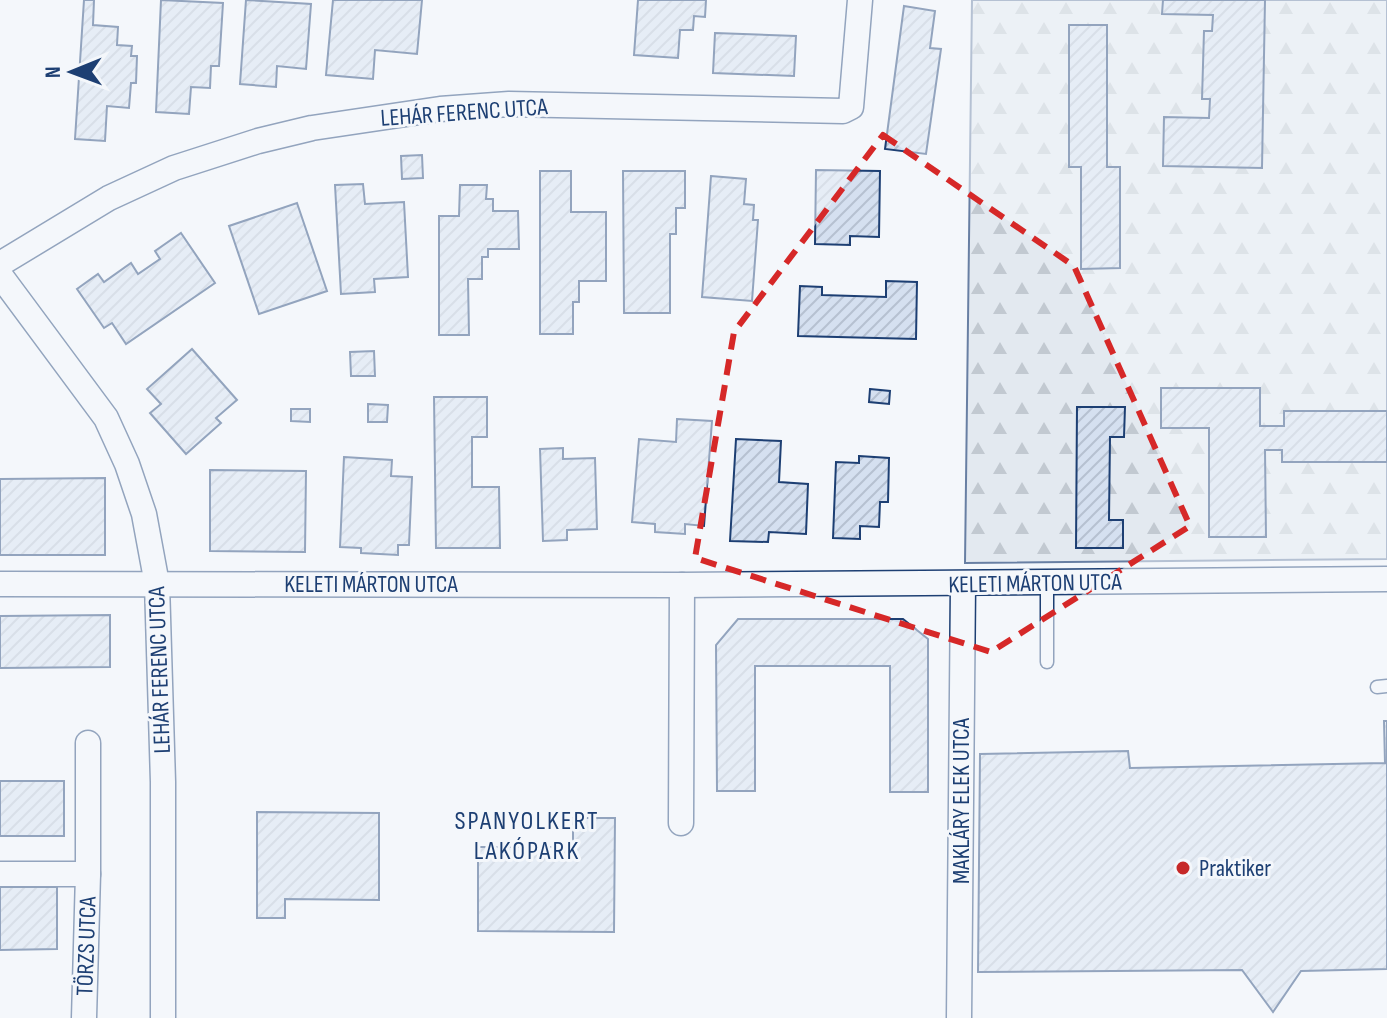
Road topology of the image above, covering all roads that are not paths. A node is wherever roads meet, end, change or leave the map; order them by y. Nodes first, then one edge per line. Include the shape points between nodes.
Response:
1 (860, 0) edge
2 (0, 264) edge
3 (0, 275) edge
4 (1387, 579) edge
5 (1047, 583) junction
6 (0, 584) edge
7 (157, 584) junction
8 (963, 584) junction
9 (682, 585) junction
10 (1047, 662) dead end
11 (88, 743) dead end
12 (681, 823) dead end
13 (0, 874) edge
14 (88, 874) junction
15 (162, 1016) edge
16 (84, 1018) edge
17 (959, 1018) edge

1 - 2 street, LEHÁR FERENC UTCA via 851,107 843,111 509,104 312,128 174,168 109,198
3 - 7 street, LEHÁR FERENC UTCA via 106,418 144,514
4 - 5 street, KELETI MÁRTON UTCA
5 - 8 street, KELETI MÁRTON UTCA
5 - 10 lane
6 - 7 street, KELETI MÁRTON UTCA
7 - 9 street, KELETI MÁRTON UTCA
7 - 15 street, LEHÁR FERENC UTCA via 165,897
8 - 9 street, KELETI MÁRTON UTCA
8 - 17 street, MAKLÁRY ELEK UTCA
9 - 12 street
11 - 14 street, TÖRZS UTCA
13 - 14 street
14 - 16 street, TÖRZS UTCA

